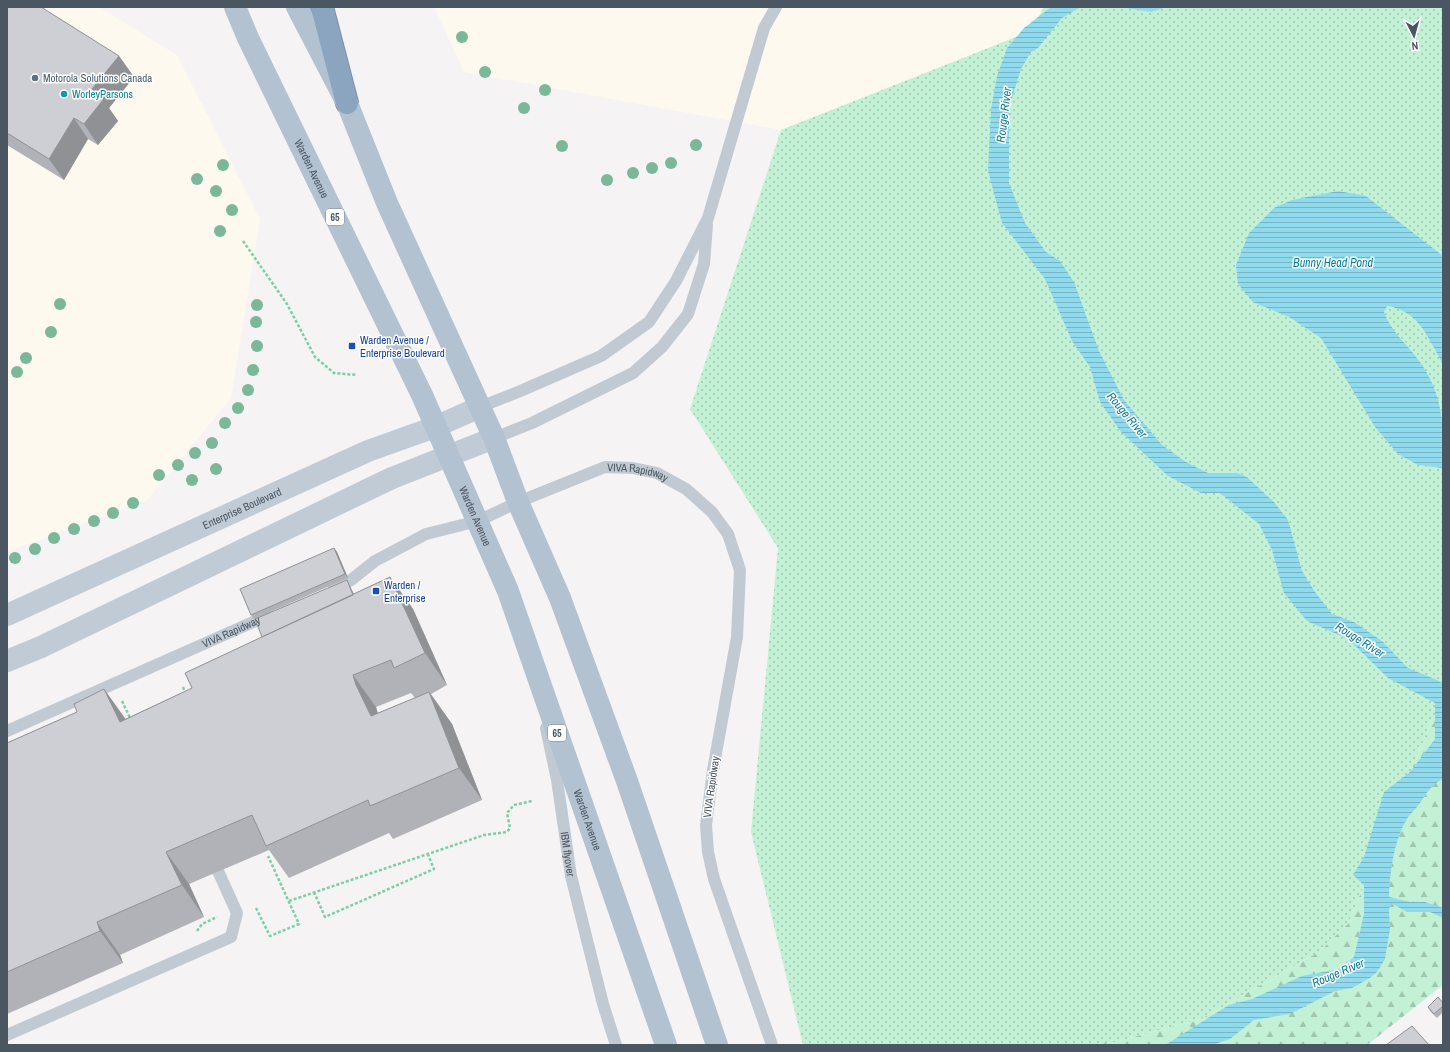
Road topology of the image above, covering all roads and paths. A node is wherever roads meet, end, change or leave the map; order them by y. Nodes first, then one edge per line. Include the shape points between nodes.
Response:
1 (235, 7) edge
2 (297, 7) edge
3 (322, 7) edge
4 (776, 7) edge
5 (347, 103) junction
6 (708, 218) junction
7 (243, 241) dead end
8 (357, 375) dead end
9 (480, 407) junction
10 (434, 426) junction
11 (494, 438) junction
12 (447, 456) junction
13 (518, 502) junction
14 (478, 521) junction
15 (323, 592) edge
16 (281, 610) edge
17 (7, 615) edge
18 (532, 660) junction
19 (7, 662) edge
20 (183, 687) dead end
21 (187, 697) edge
22 (122, 701) dead end
23 (132, 722) edge
24 (7, 731) edge
25 (532, 801) dead end
26 (428, 854) junction
27 (268, 856) edge
28 (218, 871) edge
29 (314, 892) junction
30 (252, 901) dead end
31 (289, 901) junction
32 (7, 1035) edge
33 (616, 1045) edge
34 (666, 1045) edge
35 (717, 1045) edge
36 (772, 1045) edge

1 - 10 main road, Warden Avenue / 65 via 422,395
2 - 5 main road
3 - 5 highway
4 - 6 lane via 764,28
5 - 9 main road via 387,203
6 - 9 lane via 676,281 649,322 601,356
6 - 11 lane via 704,264 688,314 662,347 634,373
7 - 8 path via 287,304 316,357 334,373
9 - 10 main road, Enterprise Boulevard
9 - 11 main road
10 - 12 main road, Warden Avenue / 65
10 - 17 main road, Enterprise Boulevard via 368,452
11 - 12 main road
11 - 13 main road
12 - 14 main road, Warden Avenue / 65
12 - 19 main road via 392,478
13 - 14 lane, VIVA Rapidway
13 - 35 main road via 563,606 627,781
13 - 36 lane, VIVA Rapidway via 605,467 632,468 657,473 686,489 712,512 728,534 740,570 737,637 713,770 706,825 708,852 714,879
14 - 15 lane, VIVA Rapidway via 426,534 375,561 351,580
14 - 18 main road, Warden Avenue / 65 via 508,591
16 - 24 lane, VIVA Rapidway
18 - 33 lane, IBM flyover via 557,780 571,876 602,1004
18 - 34 main road, Warden Avenue / 65
20 - 21 path
22 - 23 path
25 - 26 path via 514,805 507,814 510,828 507,832 484,836
26 - 29 path
26 - 29 path via 434,869 325,917
27 - 31 path
28 - 32 lane via 237,913 231,937
29 - 31 path
30 - 31 path via 270,936 299,924

